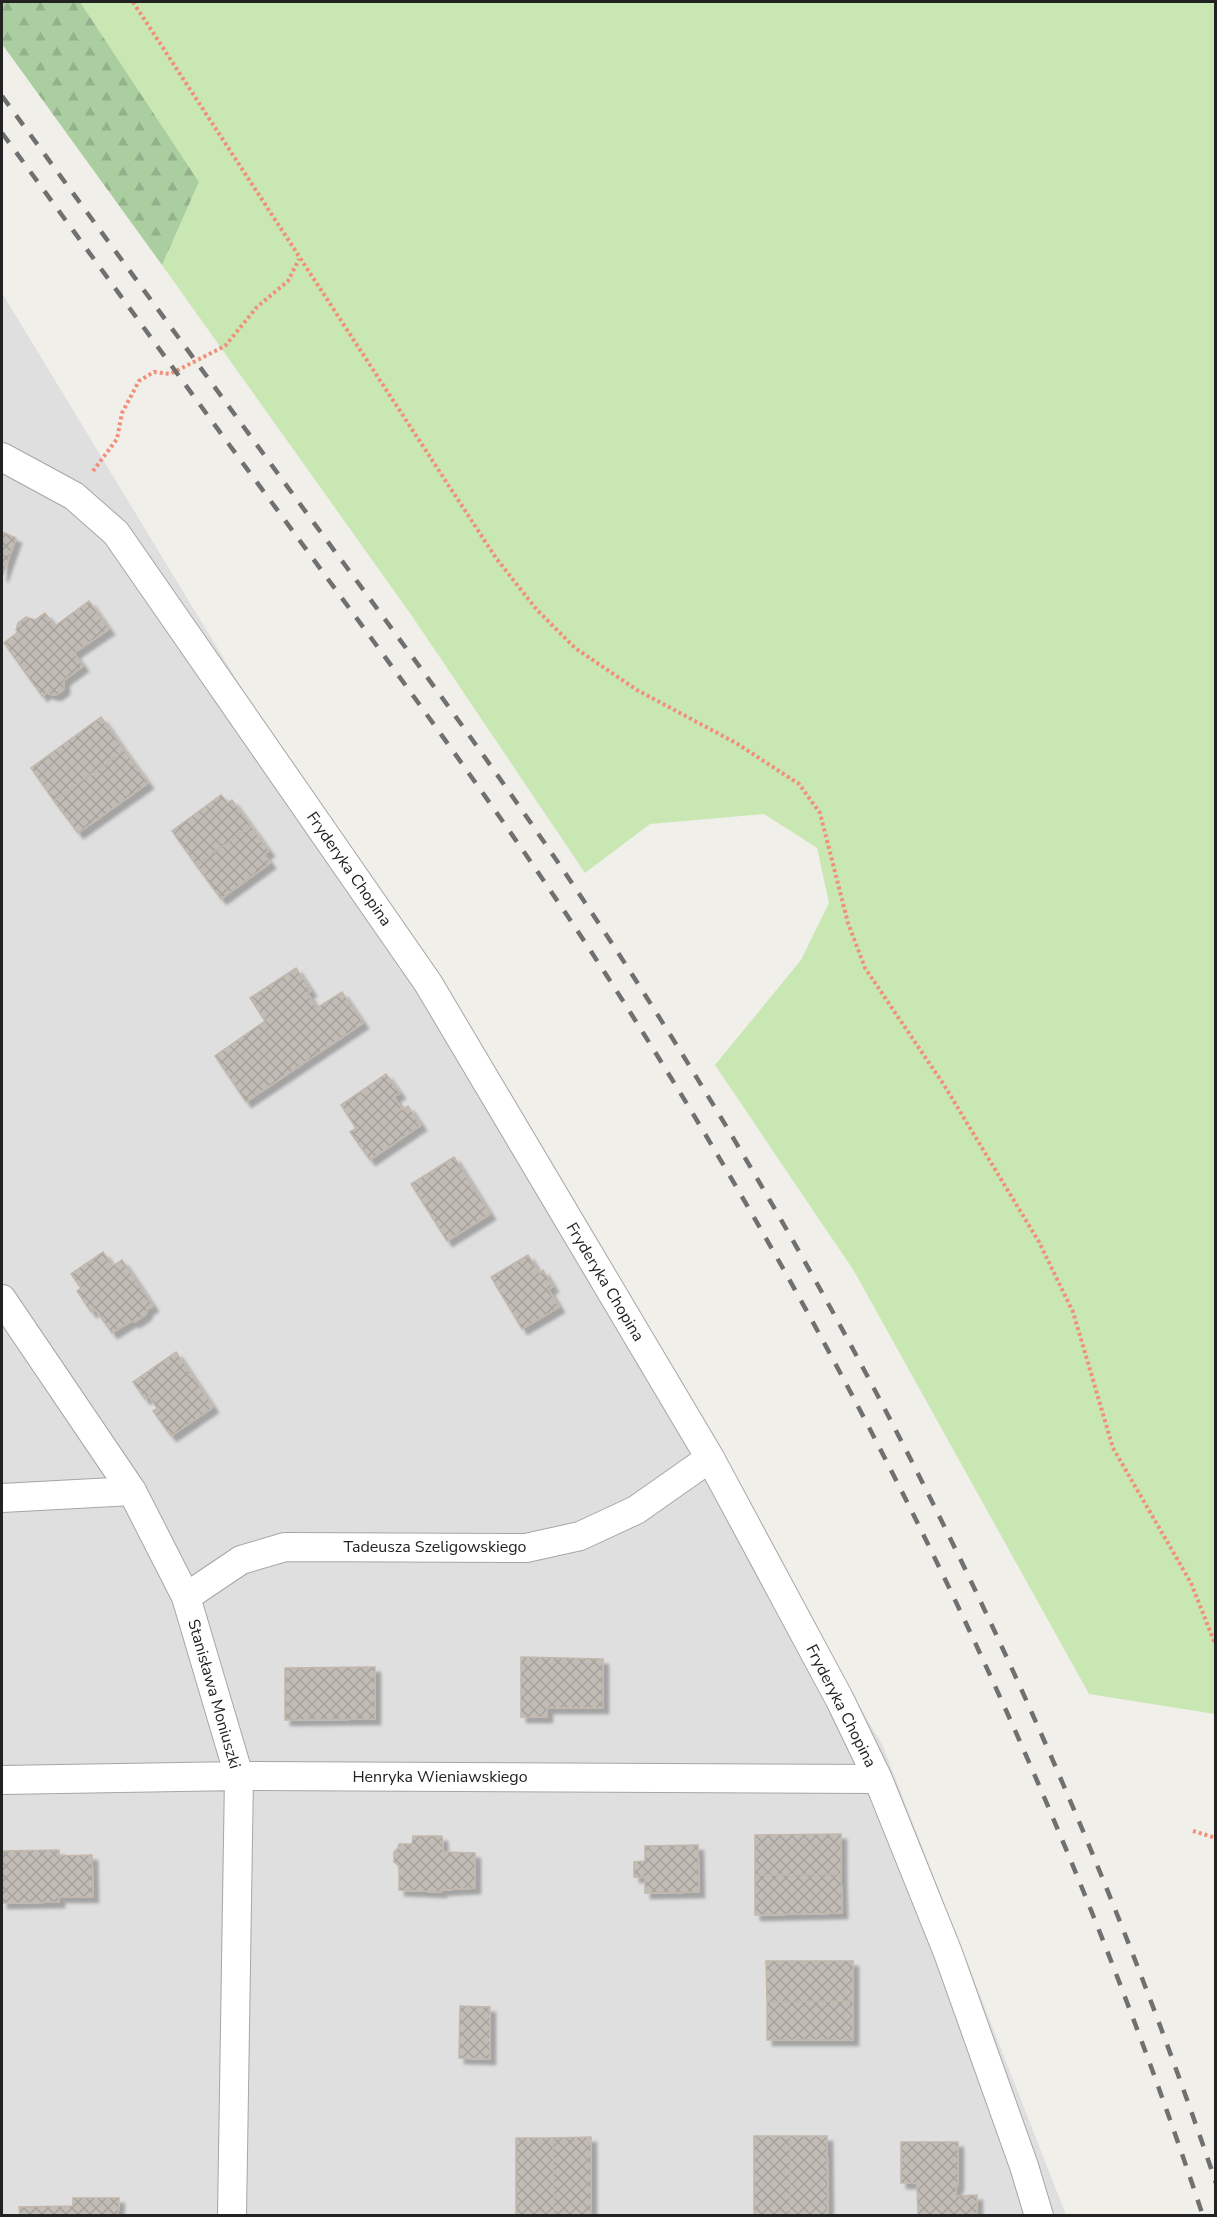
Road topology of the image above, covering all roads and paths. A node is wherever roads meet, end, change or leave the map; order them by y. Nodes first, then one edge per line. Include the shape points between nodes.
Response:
1 (133, 2) edge
2 (299, 259) junction
3 (2, 457) edge
4 (74, 496) junction
5 (2, 1299) edge
6 (710, 1458) junction
7 (132, 1491) junction
8 (2, 1498) edge
9 (186, 1597) junction
10 (1215, 1646) edge
11 (239, 1776) junction
12 (878, 1779) junction
13 (2, 1780) edge
14 (1193, 1831) dead end
15 (1215, 1838) edge
16 (232, 2216) edge
17 (1039, 2216) edge

1 - 2 path
2 - 4 path via 288,281 257,307 225,346 170,374 154,372 139,381 122,413 117,439
2 - 10 path via 496,558 537,610 575,648 637,690 736,743 799,784 820,813 848,923 865,968 944,1085 1039,1242 1073,1312 1113,1448 1191,1582
3 - 4 street, Fryderyka Chopina
4 - 6 street, Fryderyka Chopina via 116,533 428,983
5 - 7 street, Stanisława Moniuszki
6 - 9 street, Tadeusza Szeligowskiego via 636,1510 580,1536 526,1548 285,1547 242,1560
6 - 12 street, Fryderyka Chopina
7 - 8 street
7 - 9 street, Stanisława Moniuszki
9 - 11 street, Stanisława Moniuszki
11 - 12 street, Henryka Wieniawskiego
11 - 13 street, Henryka Wieniawskiego
11 - 16 street, Stanisława Moniuszki
12 - 17 street, Fryderyka Chopina via 948,1953
14 - 15 path

